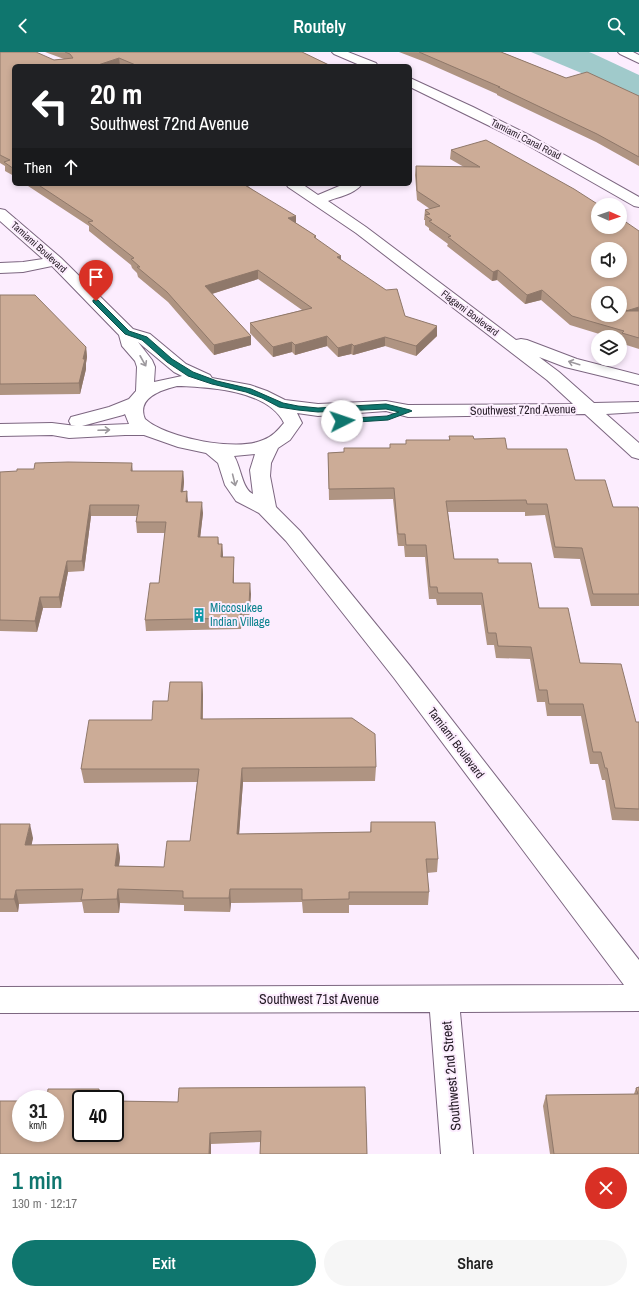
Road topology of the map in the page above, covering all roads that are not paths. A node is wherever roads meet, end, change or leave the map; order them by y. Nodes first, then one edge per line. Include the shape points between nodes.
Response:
1 (338, 52) edge
2 (624, 52) edge
3 (639, 59) edge
4 (367, 64) edge
5 (412, 83) edge
6 (412, 90) edge
7 (426, 90) junction
8 (296, 186) edge
9 (351, 186) edge
10 (317, 200) junction
11 (639, 203) edge
12 (0, 214) edge
13 (55, 261) junction
14 (0, 268) edge
15 (127, 333) junction
16 (503, 338) junction
17 (639, 380) edge
18 (214, 383) junction
19 (140, 398) junction
20 (281, 405) junction
21 (639, 407) edge
22 (589, 409) junction
23 (408, 411) junction
24 (52, 429) junction
25 (0, 430) edge
26 (149, 430) junction
27 (288, 433) junction
28 (270, 444) junction
29 (213, 449) junction
30 (639, 453) edge
31 (266, 509) junction
32 (639, 982) edge
33 (444, 998) junction
34 (639, 998) edge
35 (0, 1000) edge
36 (458, 1154) edge

1 - 4 street
2 - 3 street
5 - 7 street, Tamiami Canal Road
6 - 7 street
7 - 11 street, Tamiami Canal Road via 550,151
8 - 10 street, Flagami Boulevard
9 - 10 street
10 - 16 street, Flagami Boulevard via 361,230
12 - 13 street, Tamiami Boulevard
13 - 14 street
13 - 15 street, Tamiami Boulevard
15 - 18 street, Tamiami Boulevard via 144,338 190,374
15 -> 19 street, Tamiami Boulevard via 131,346 146,367
17 -> 16 street via 571,363
16 - 22 street, Flagami Boulevard via 553,376
18 - 19 street via 177,381 161,384
18 - 20 street via 248,391
19 - 24 street via 116,411 68,422
19 - 26 street, Tamiami Boulevard via 133,411 135,419
20 - 23 street, Southwest 72nd Avenue via 318,410 386,406
20 - 27 street via 292,418 293,423
21 - 22 street, Southwest 72nd Avenue
22 - 23 street, Southwest 72nd Avenue
22 - 30 street, Flagami Boulevard
23 - 27 street, Southwest 72nd Avenue via 388,418 324,422
24 - 25 street
24 -> 26 street via 69,432
26 - 29 street, Southwest 72nd Avenue via 187,444
27 - 28 street, Southwest 72nd Avenue
28 - 29 street, Southwest 72nd Avenue via 250,450
28 - 31 street via 259,469
29 -> 31 street, Tamiami Boulevard via 227,460 235,485 243,497
31 - 32 street, Tamiami Boulevard via 293,536 398,666
33 - 34 street, Southwest 71st Avenue
33 - 35 street, Southwest 71st Avenue
33 - 36 street, Southwest 2nd Street

